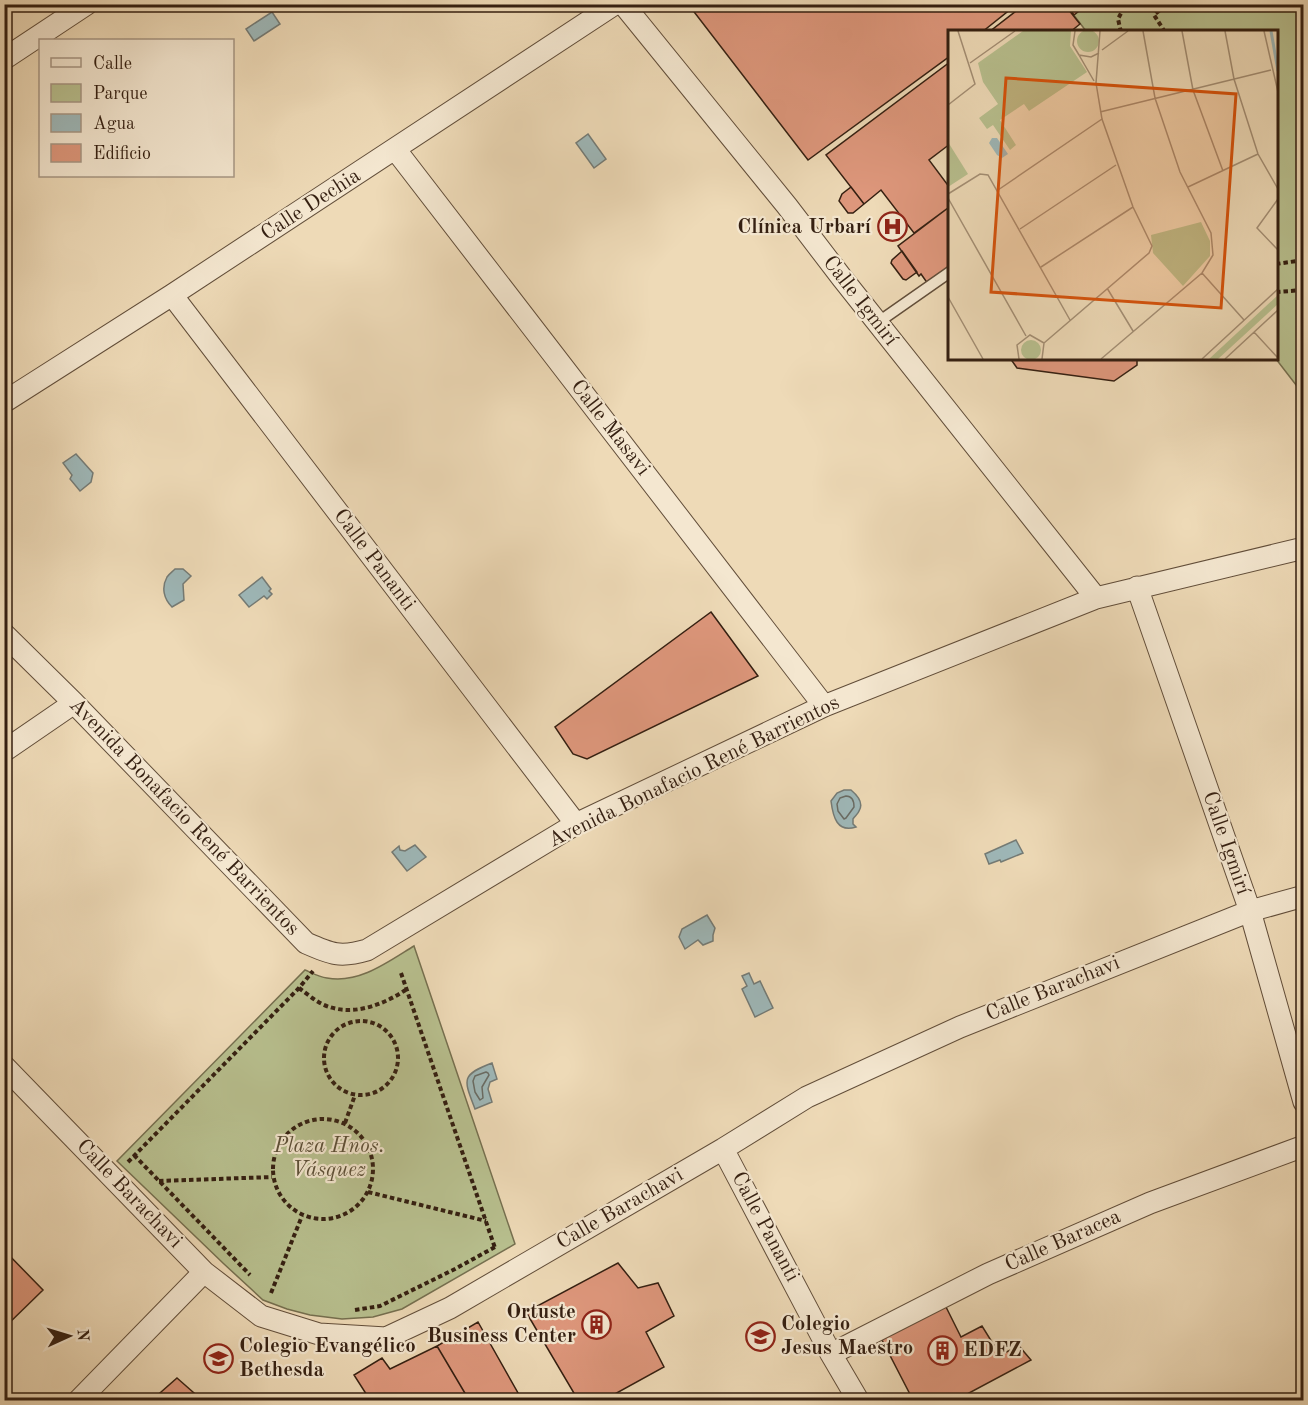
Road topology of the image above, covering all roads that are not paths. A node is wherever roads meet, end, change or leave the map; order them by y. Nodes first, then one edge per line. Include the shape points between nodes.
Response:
1 (87, 4) edge
2 (615, 4) edge
3 (623, 4) edge
4 (4, 59) edge
5 (395, 149) junction
6 (948, 273) edge
7 (172, 295) junction
8 (877, 323) junction
9 (4, 402) edge
10 (1304, 548) edge
11 (1137, 587) junction
12 (1096, 598) junction
13 (4, 634) edge
14 (74, 703) junction
15 (824, 706) junction
16 (4, 751) edge
17 (576, 824) junction
18 (1304, 896) edge
19 (1250, 911) junction
20 (4, 1066) edge
21 (1304, 1102) edge
22 (1304, 1146) edge
23 (723, 1149) junction
24 (204, 1272) junction
25 (831, 1354) junction
26 (79, 1401) edge
27 (858, 1401) edge

1 - 4 street
2 - 5 street, Calle Dechia
3 - 8 street, Calle Igmirí
5 - 7 street, Calle Dechia
5 - 15 street, Calle Masavi
6 - 8 lane
7 - 9 street, Calle Dechia
7 - 17 street, Calle Pananti
8 - 12 street, Calle Igmirí
10 - 11 street, Avenida Bonafacio René Barrientos
11 - 12 street, Avenida Bonafacio René Barrientos
11 - 19 street, Calle Igmirí
12 - 15 street, Avenida Bonafacio René Barrientos
13 - 14 street, Avenida Bonafacio René Barrientos
14 - 16 street
14 - 17 street, Avenida Bonafacio René Barrientos via 306,943 328,952 350,955 367,950
15 - 17 street, Avenida Bonafacio René Barrientos
18 - 19 street, Calle Barachavi
19 - 21 street, Calle Igmirí
19 - 23 street, Calle Barachavi via 960,1027 807,1097
20 - 24 street, Calle Barachavi
22 - 25 street, Calle Baracea via 1150,1203 988,1274
23 - 24 street, Calle Barachavi via 450,1308 386,1338 319,1334 261,1316
23 - 25 street, Calle Pananti
24 - 26 street
25 - 27 street, Calle Pananti

